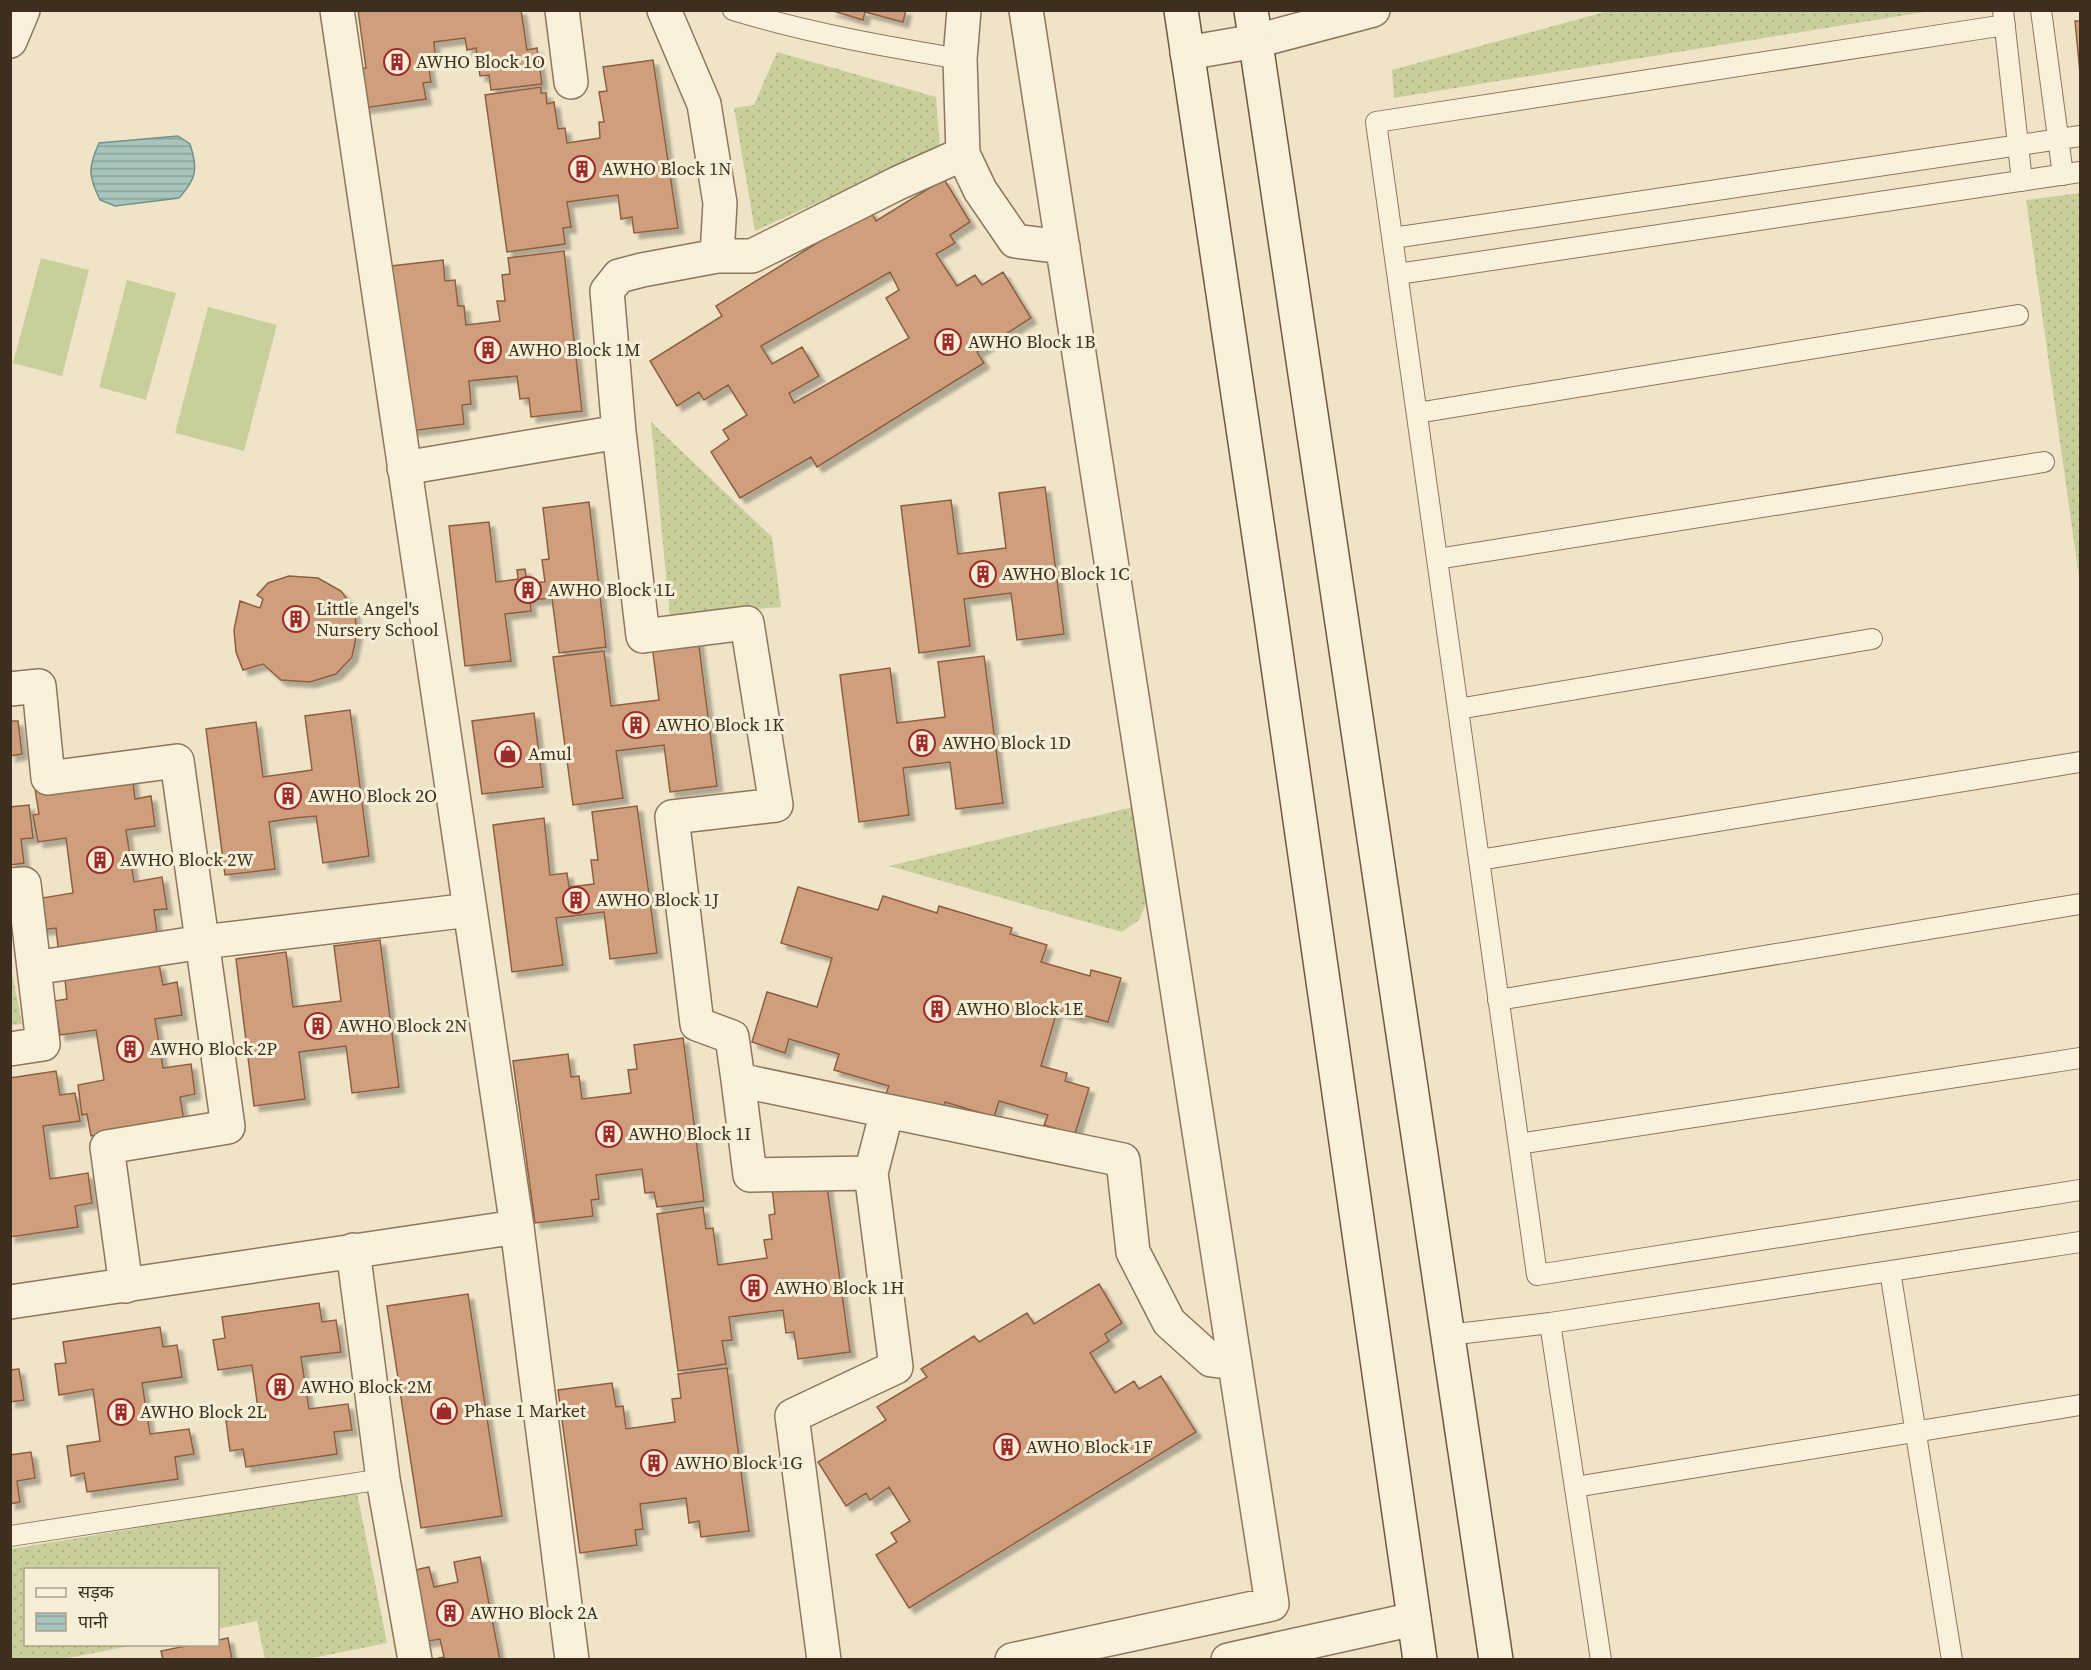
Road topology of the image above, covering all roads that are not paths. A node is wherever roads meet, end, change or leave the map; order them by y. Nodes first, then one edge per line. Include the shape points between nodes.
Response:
1 (23, 10) edge
2 (337, 10) edge
3 (562, 10) edge
4 (664, 10) edge
5 (733, 10) edge
6 (964, 10) edge
7 (1026, 10) edge
8 (1181, 10) edge
9 (1373, 10) edge
10 (2041, 10) edge
11 (2004, 18) edge
12 (1253, 26) edge
13 (10, 41) edge
14 (1187, 53) junction
15 (960, 59) junction
16 (571, 82) dead end
17 (2080, 136) edge
18 (2058, 139) junction
19 (2019, 145) junction
20 (963, 154) junction
21 (2072, 173) edge
22 (2022, 180) junction
23 (1393, 238) junction
24 (1063, 247) junction
25 (717, 256) junction
26 (1398, 274) junction
27 (2018, 315) dead end
28 (1417, 413) junction
29 (619, 432) junction
30 (2044, 462) dead end
31 (404, 468) junction
32 (1437, 559) junction
33 (1872, 639) dead end
34 (10, 689) edge
35 (1458, 709) junction
36 (2080, 762) edge
37 (1479, 860) junction
38 (10, 885) edge
39 (2080, 904) edge
40 (470, 910) junction
41 (202, 942) junction
42 (34, 968) junction
43 (1498, 1000) junction
44 (10, 1049) edge
45 (2080, 1058) edge
46 (738, 1080) junction
47 (887, 1111) junction
48 (1519, 1144) junction
49 (871, 1173) junction
50 (2080, 1190) edge
51 (517, 1227) junction
52 (2080, 1242) edge
53 (353, 1250) junction
54 (1890, 1271) junction
55 (126, 1286) junction
56 (10, 1302) edge
57 (1550, 1323) junction
58 (1448, 1335) junction
59 (1235, 1363) junction
60 (2080, 1405) edge
61 (1916, 1431) junction
62 (383, 1479) junction
63 (1575, 1487) junction
64 (10, 1536) edge
65 (1414, 1619) junction
66 (415, 1659) edge
67 (572, 1659) edge
68 (825, 1659) edge
69 (1012, 1659) edge
70 (1228, 1659) edge
71 (1419, 1659) edge
72 (1496, 1659) edge
73 (1601, 1659) edge
74 (1952, 1659) edge

1 - 13 street
2 - 31 street
3 - 16 street
4 - 25 street via 704,104 720,203
5 - 15 lane via 862,43
6 - 15 street
7 - 24 street
8 - 14 street
9 - 12 street
10 - 18 lane
11 - 19 lane
11 - 23 lane via 1376,122
12 - 14 street
12 - 58 street
14 - 65 street
15 - 20 street
17 - 18 lane
18 - 19 lane
18 - 21 lane
19 - 22 lane
19 - 23 lane
20 - 24 street via 980,190 1015,241
20 - 25 street via 752,256
21 - 22 lane
22 - 26 lane
23 - 26 lane
24 - 59 street
25 - 29 street via 619,276 607,291
26 - 28 lane
27 - 28 lane
28 - 32 lane
29 - 31 street
29 - 46 street via 643,636 747,623 776,804 672,817 697,1024 732,1037
30 - 32 lane
31 - 40 street
32 - 35 lane
33 - 35 lane
34 - 41 street via 39,686 48,778 177,761
35 - 37 lane
36 - 37 lane
37 - 43 lane
38 - 42 street via 24,884
39 - 43 lane
40 - 41 street
40 - 51 street
41 - 42 street
41 - 55 street via 228,1128 106,1147
42 - 44 street via 43,1044
43 - 48 lane
45 - 48 lane
46 - 47 street
46 - 49 street via 750,1175
47 - 49 street
47 - 59 street via 1123,1160 1133,1252 1169,1322 1211,1360
48 - 50 lane via 1537,1275
49 - 68 street via 896,1367 792,1416
51 - 53 street
51 - 67 street
52 - 54 lane
53 - 55 street
53 - 62 street
54 - 57 lane
54 - 61 lane
55 - 56 street
57 - 58 lane
57 - 63 lane
58 - 72 street
59 - 69 street via 1272,1604
60 - 61 lane
61 - 63 lane
61 - 74 lane
62 - 64 lane
62 - 66 street
63 - 73 lane
65 - 70 street
65 - 71 street

